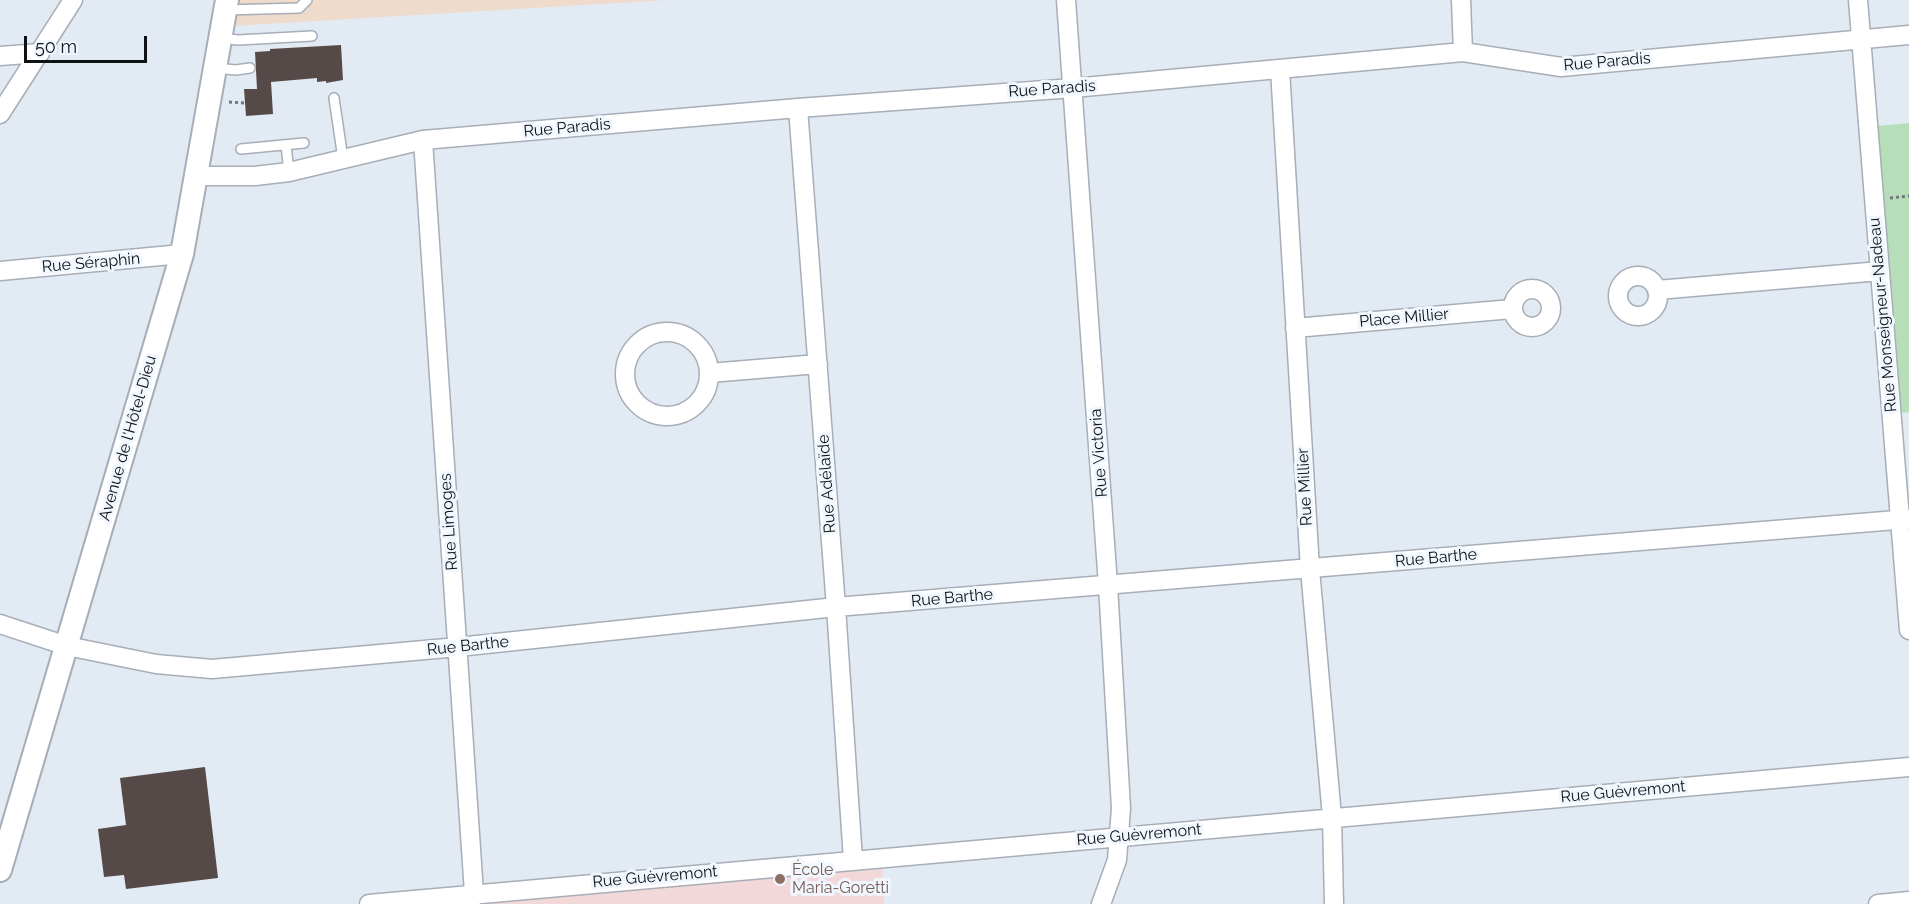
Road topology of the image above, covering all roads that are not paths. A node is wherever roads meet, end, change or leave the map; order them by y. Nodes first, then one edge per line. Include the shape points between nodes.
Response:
1 (73, 0) edge
2 (308, 0) edge
3 (1066, 0) edge
4 (1461, 0) edge
5 (1858, 0) edge
6 (226, 5) edge
7 (1909, 35) edge
8 (312, 36) dead end
9 (220, 38) junction
10 (1861, 39) junction
11 (1463, 52) junction
12 (40, 53) junction
13 (0, 56) edge
14 (215, 68) junction
15 (250, 68) dead end
16 (1280, 69) junction
17 (1073, 88) junction
18 (334, 98) dead end
19 (798, 108) junction
20 (0, 114) edge
21 (423, 140) junction
22 (304, 143) dead end
23 (286, 145) junction
24 (241, 149) dead end
25 (342, 159) junction
26 (289, 172) junction
27 (197, 176) junction
28 (182, 254) junction
29 (0, 271) edge
30 (1880, 271) junction
31 (1657, 290) dead end
32 (1512, 309) dead end
33 (1295, 328) junction
34 (818, 364) junction
35 (709, 373) junction
36 (1905, 519) edge
37 (1310, 569) junction
38 (1108, 585) junction
39 (837, 607) junction
40 (0, 624) edge
41 (1909, 630) edge
42 (67, 646) junction
43 (458, 647) junction
44 (1909, 767) edge
45 (1332, 817) junction
46 (1120, 836) junction
47 (853, 860) junction
48 (0, 870) edge
49 (472, 899) edge
50 (1909, 901) edge
51 (369, 904) edge
52 (1101, 904) edge
53 (1334, 904) edge
54 (1878, 904) edge

1 - 12 street
2 - 6 lane via 299,8
3 - 17 street, Rue Victoria
4 - 11 street
5 - 10 street, Rue Monseigneur-Nadeau
6 - 9 street, Avenue de l'Hôtel-Dieu
7 - 10 street, Rue Paradis
8 - 9 lane
9 - 14 street, Avenue de l'Hôtel-Dieu
10 - 11 street, Rue Paradis via 1561,66
10 - 30 street, Rue Monseigneur-Nadeau
11 - 16 street, Rue Paradis
12 - 13 street
12 - 20 street
14 - 15 lane
14 - 27 street, Avenue de l'Hôtel-Dieu
16 - 17 street, Rue Paradis
16 - 33 street, Rue Millier
17 - 19 street, Rue Paradis
17 - 38 street, Rue Victoria
18 - 25 lane
19 - 21 street, Rue Paradis
19 - 34 street, Rue Adélaïde
21 - 25 street, Rue Paradis
21 - 43 street, Rue Limoges
22 - 23 lane
23 - 24 lane
23 - 26 lane
25 - 26 street, Rue Paradis
26 - 27 street, Rue Paradis
27 - 28 street, Avenue de l'Hôtel-Dieu
28 - 29 street, Rue Séraphin
28 - 42 street, Avenue de l'Hôtel-Dieu
30 - 31 street
30 - 36 street, Rue Monseigneur-Nadeau
32 - 33 street, Place Millier
33 - 37 street, Rue Millier
34 - 35 street
34 - 39 street, Rue Adélaïde
35 - 35 street via 701,399 678,415 651,413 639,406 626,382 626,368 634,349 650,336 663,333 677,333 699,347
36 - 37 street, Rue Barthe
36 - 41 street, Rue Monseigneur-Nadeau
37 - 38 street, Rue Barthe
37 - 45 street, Rue Millier
38 - 39 street, Rue Barthe
38 - 46 street, Rue Victoria
39 - 43 street, Rue Barthe
39 - 47 street, Rue Adélaïde
40 - 42 street, Rue Barthe
42 - 43 street, Rue Barthe via 156,664 212,669
42 - 48 street, Avenue de l'Hôtel-Dieu
43 - 49 street, Rue Limoges
44 - 45 street, Rue Guèvremont
45 - 46 street, Rue Guèvremont
45 - 53 street, Rue Millier
46 - 47 street, Rue Guèvremont
46 - 52 street, Rue Victoria via 1115,866
47 - 49 street, Rue Guèvremont
49 - 51 street, Rue Guèvremont
50 - 54 street

